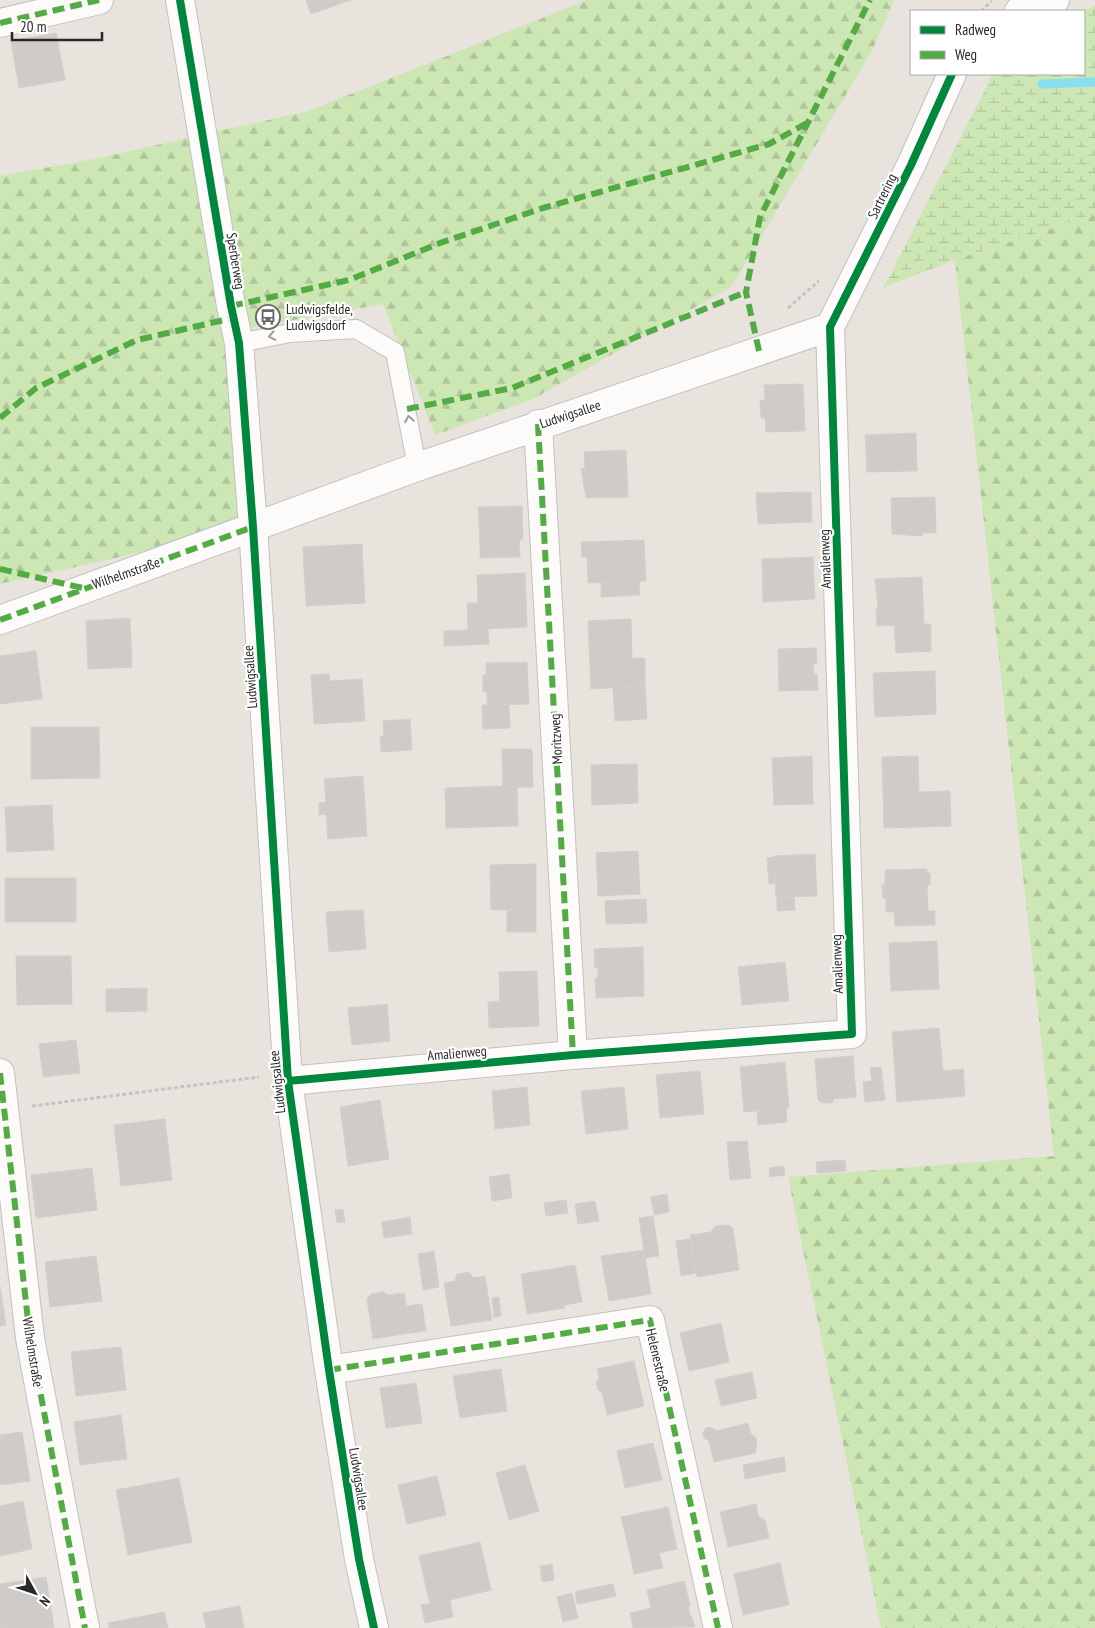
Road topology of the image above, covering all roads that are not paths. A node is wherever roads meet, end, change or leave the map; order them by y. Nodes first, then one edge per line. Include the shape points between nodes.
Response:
1 (99, 0) edge
2 (180, 0) edge
3 (1055, 0) edge
4 (1022, 10) edge
5 (0, 23) edge
6 (952, 75) edge
7 (830, 328) junction
8 (239, 343) junction
9 (538, 424) junction
10 (417, 466) junction
11 (253, 528) junction
12 (0, 620) edge
13 (573, 1055) junction
14 (0, 1073) edge
15 (287, 1077) junction
16 (329, 1370) junction
17 (85, 1628) edge
18 (374, 1628) edge
19 (718, 1628) edge

1 - 5 street
2 - 8 street, Sperberweg
3 - 4 street
6 - 7 street, Sartrering
7 - 9 street, Ludwigsallee
7 - 13 street, Amalienweg via 852,1034
10 -> 8 lane via 395,352 356,329 290,333
8 - 11 street, Sperberweg
9 - 10 street, Ludwigsallee
9 - 13 street, Moritzweg
10 - 11 street, Ludwigsallee
11 - 12 street, Wilhelmstraße
11 - 15 street, Ludwigsallee
13 - 15 street, Amalienweg
14 - 17 street, Wilhelmstraße via 30,1338
15 - 16 street, Ludwigsallee
16 - 18 street, Ludwigsallee
16 - 19 street, Helenestraße via 650,1320

